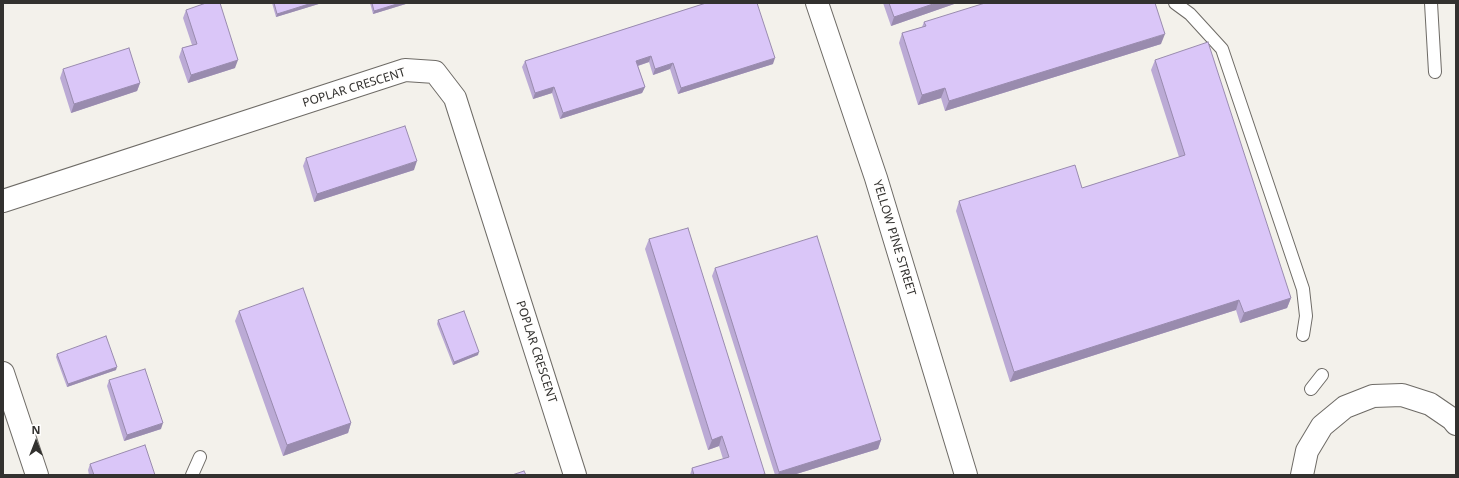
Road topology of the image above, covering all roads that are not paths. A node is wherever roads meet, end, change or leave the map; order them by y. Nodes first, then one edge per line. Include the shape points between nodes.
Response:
1 (817, 3) edge
2 (1175, 3) edge
3 (1432, 3) edge
4 (1435, 72) dead end
5 (3, 201) edge
6 (1303, 335) dead end
7 (3, 373) edge
8 (1322, 375) dead end
9 (1311, 389) dead end
10 (1430, 404) junction
11 (1456, 404) edge
12 (1456, 424) edge
13 (200, 457) dead end
14 (37, 475) edge
15 (192, 475) edge
16 (575, 475) edge
17 (966, 475) edge
18 (1302, 475) edge

1 - 17 street, YELLOW PINE STREET via 876,178
2 - 6 lane via 1190,14 1222,50 1303,289 1306,316
3 - 4 lane
5 - 16 street, POPLAR CRESCENT via 406,70 435,72 455,98
7 - 14 street
8 - 9 lane
10 - 11 street
10 - 12 street
10 - 18 street via 1402,395 1373,396 1345,407 1322,426 1307,451
13 - 15 lane

